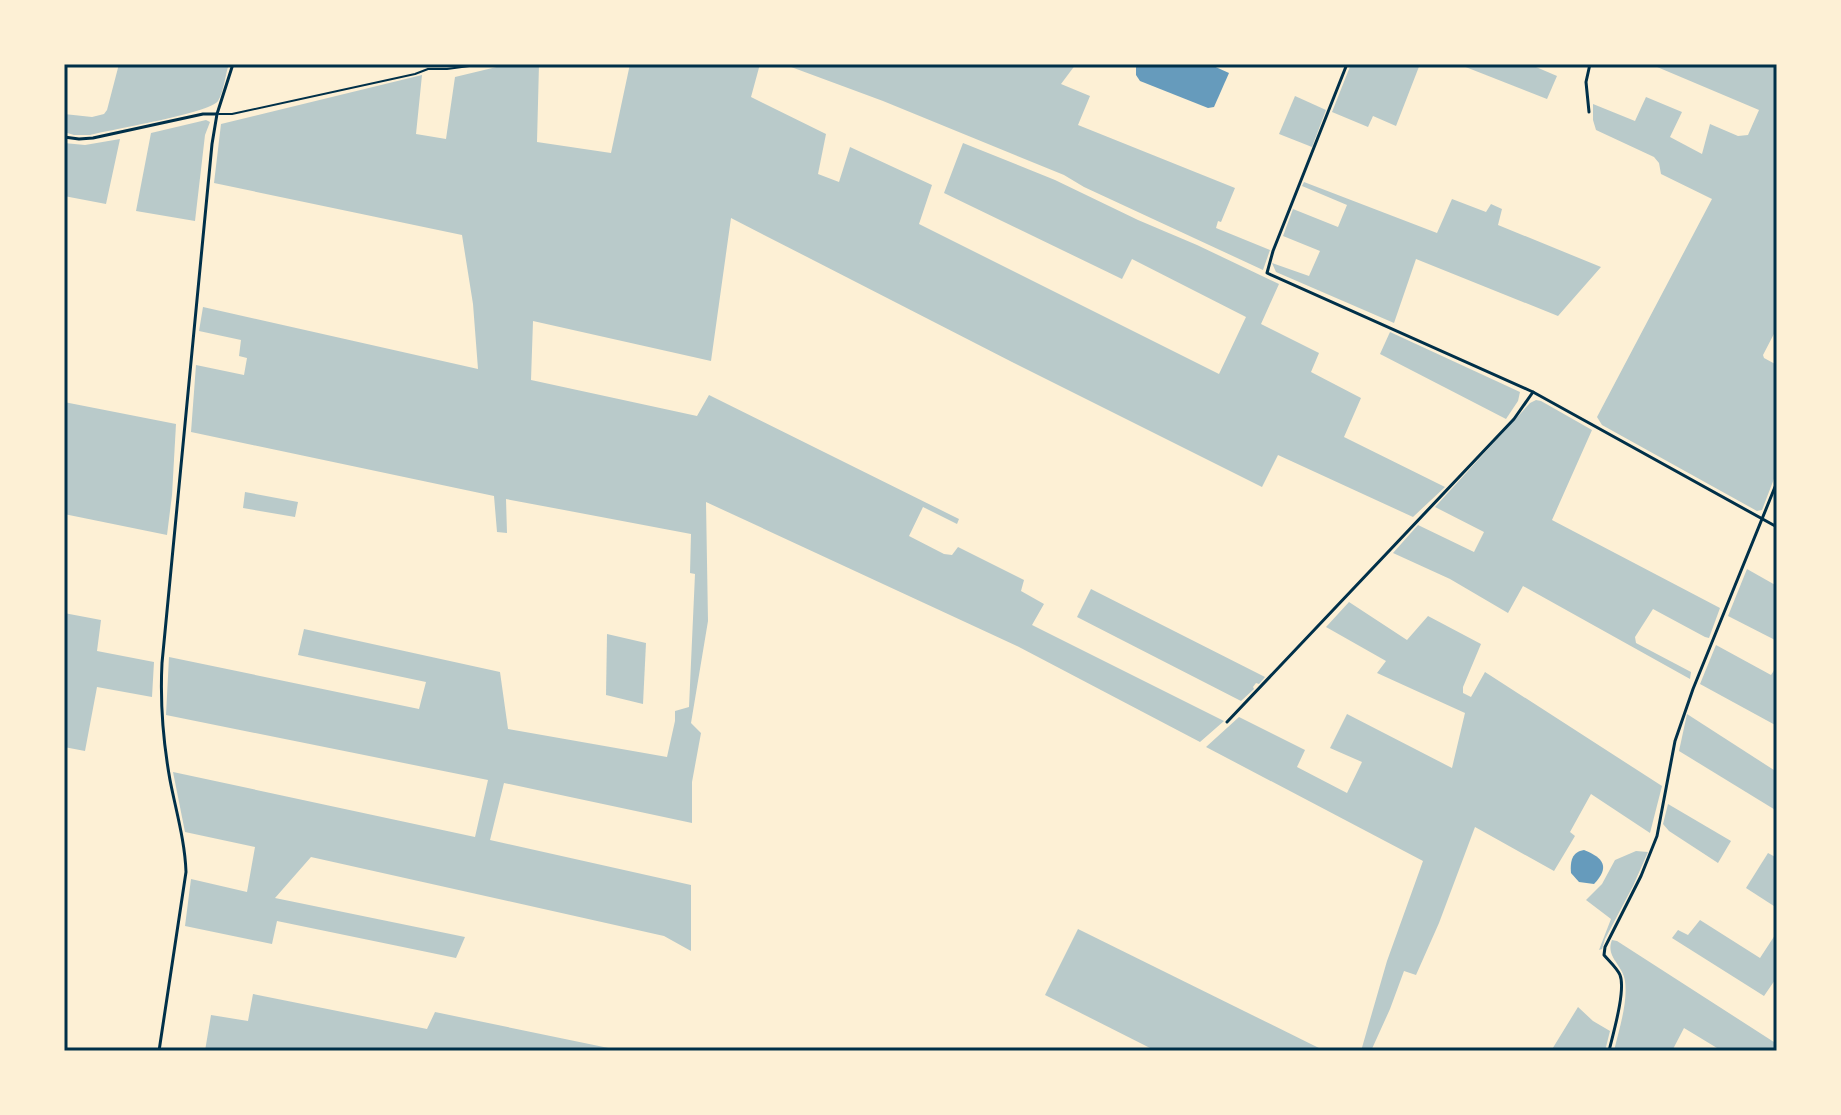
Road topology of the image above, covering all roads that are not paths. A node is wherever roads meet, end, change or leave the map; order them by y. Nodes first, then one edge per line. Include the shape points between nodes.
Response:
1 (233, 64) edge
2 (484, 64) edge
3 (1347, 64) edge
4 (1590, 64) edge
5 (1589, 112) dead end
6 (217, 114) junction
7 (64, 137) edge
8 (1533, 392) junction
9 (1777, 482) edge
10 (1762, 519) junction
11 (1777, 527) edge
12 (1227, 722) dead end
13 (159, 1051) edge
14 (1609, 1051) edge

1 - 6 street
2 - 6 lane via 428,69
3 - 8 street via 1267,273
4 - 5 street
6 - 7 street via 93,138
6 - 13 street via 161,676 162,728 186,882
8 - 10 street
8 - 12 street via 1514,419
9 - 10 street
10 - 11 street
10 - 14 street via 1675,741 1657,836 1605,947 1604,955 1621,983

